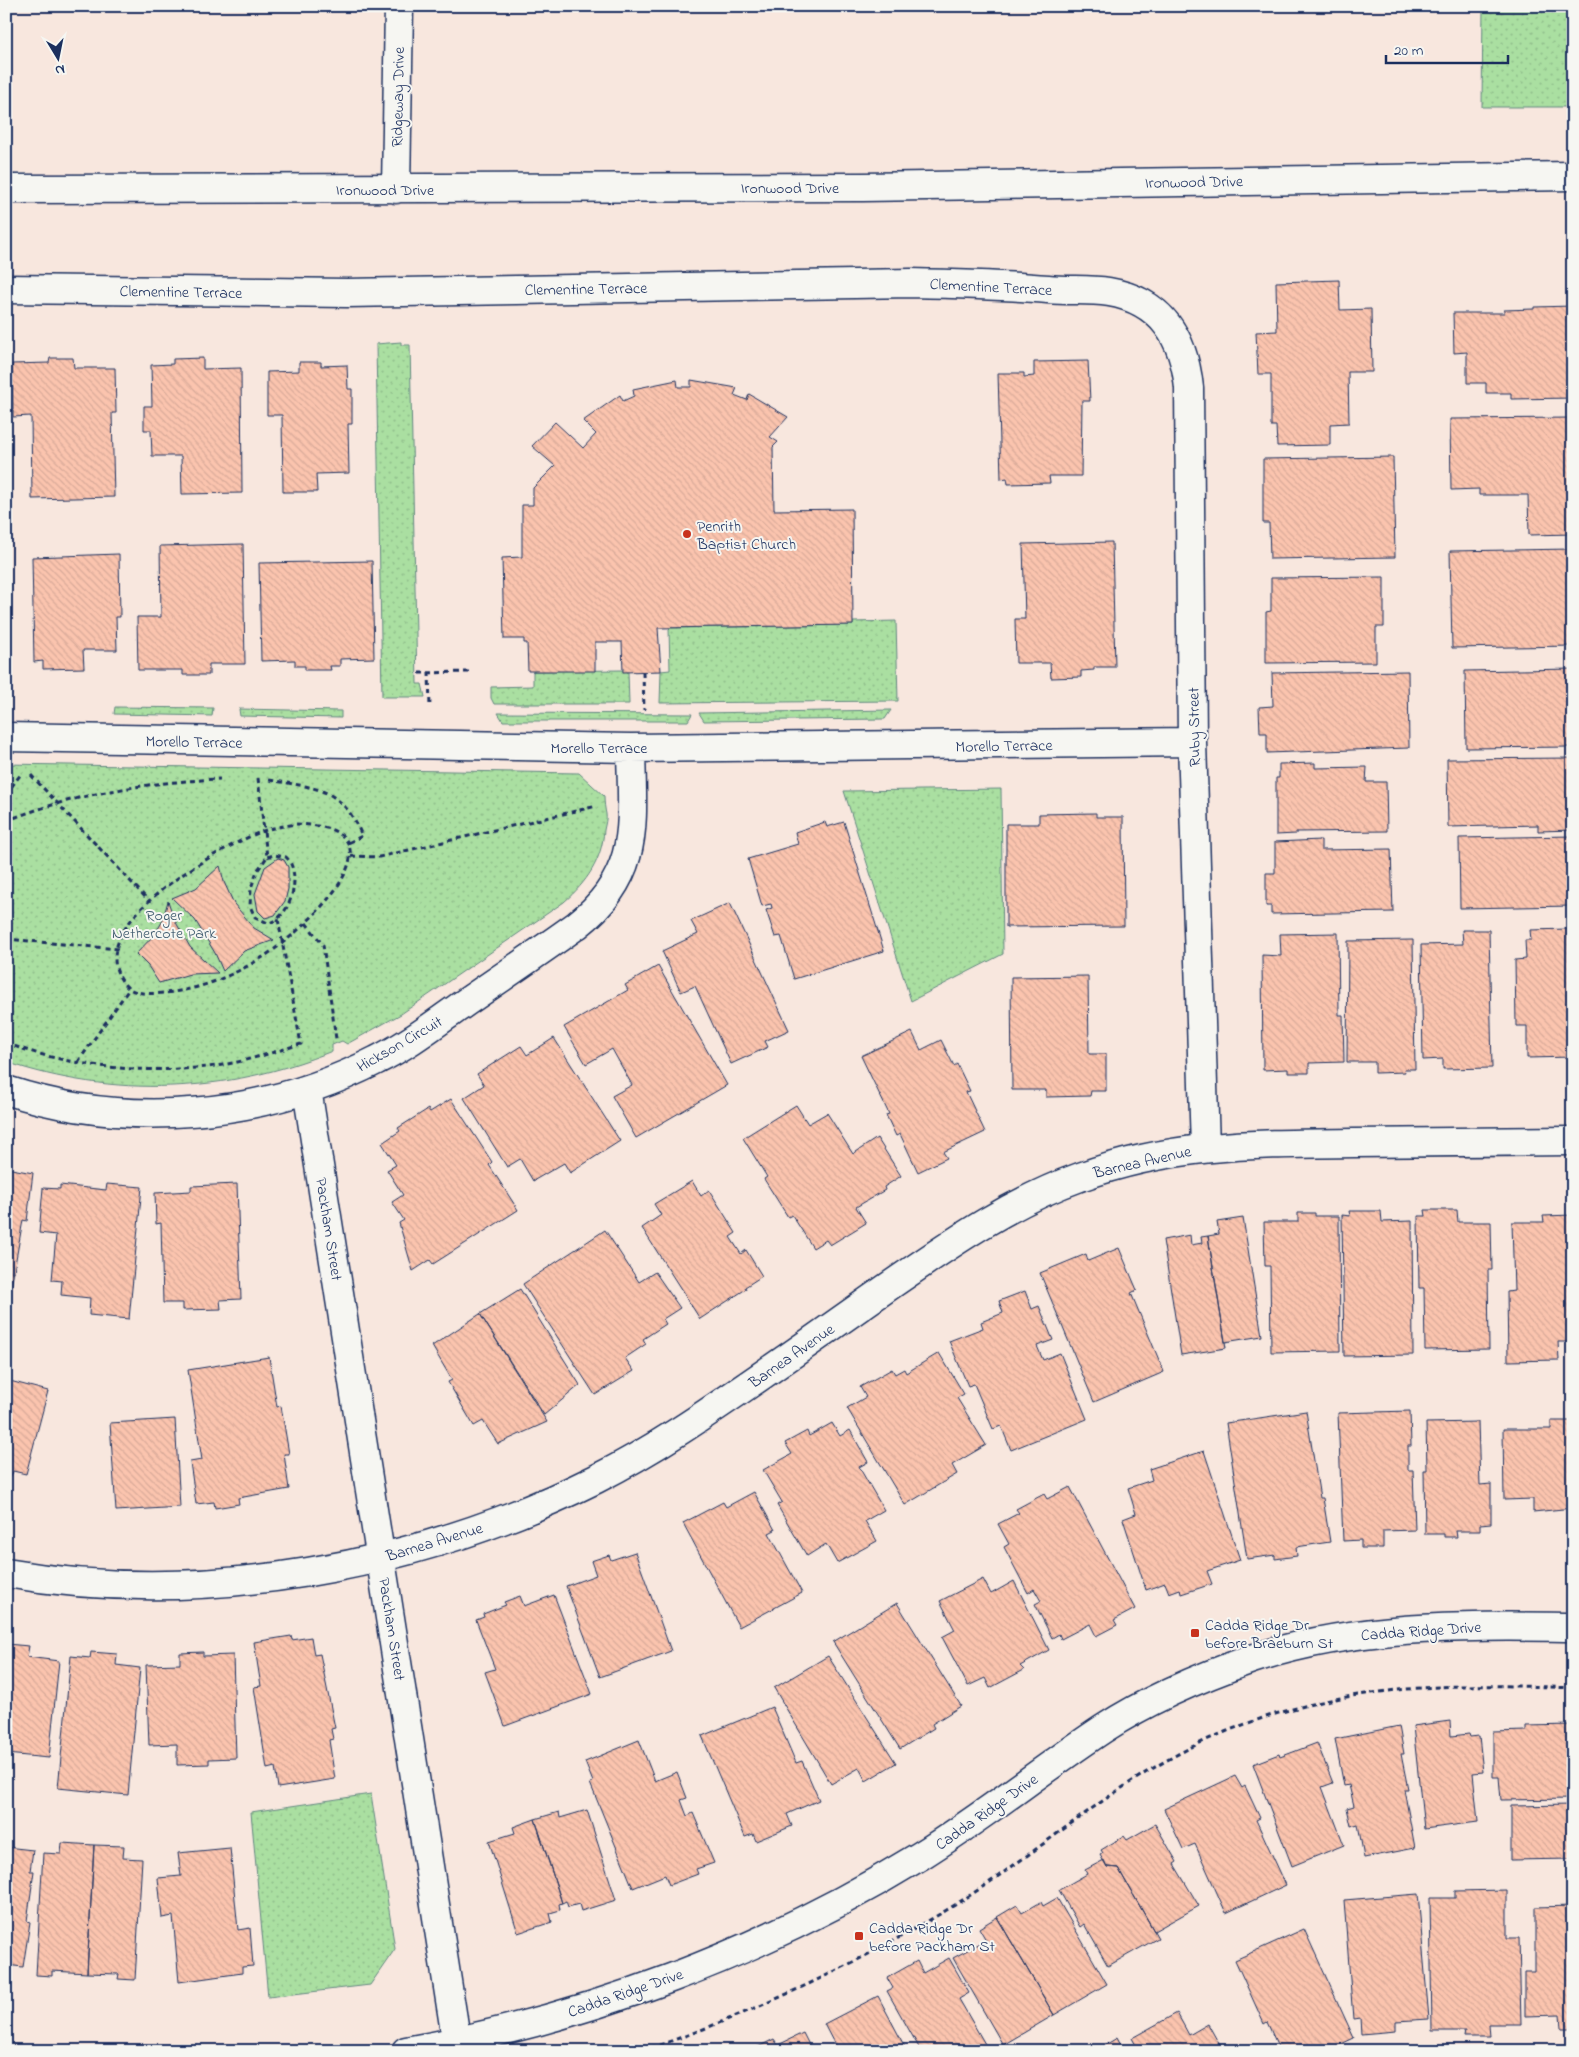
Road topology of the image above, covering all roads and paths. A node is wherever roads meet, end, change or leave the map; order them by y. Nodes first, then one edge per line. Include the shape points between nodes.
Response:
1 (399, 6) edge
2 (1573, 176) edge
3 (396, 188) junction
4 (6, 189) edge
5 (6, 289) edge
6 (1160, 316) joint
7 (429, 672) junction
8 (469, 672) dead end
9 (643, 672) dead end
10 (419, 673) dead end
11 (430, 709) dead end
12 (644, 710) dead end
13 (6, 737) edge
14 (1192, 742) junction
15 (631, 748) junction
16 (26, 769) dead end
17 (26, 774) junction
18 (222, 779) dead end
19 (6, 794) edge
20 (58, 804) junction
21 (594, 806) dead end
22 (6, 821) edge
23 (265, 830) junction
24 (348, 843) junction
25 (351, 856) junction
26 (268, 857) junction
27 (148, 900) junction
28 (278, 919) junction
29 (306, 924) junction
30 (6, 939) edge
31 (282, 944) junction
32 (118, 949) junction
33 (129, 989) junction
34 (336, 1040) dead end
35 (6, 1044) edge
36 (78, 1062) junction
37 (307, 1089) junction
38 (6, 1090) edge
39 (1573, 1141) edge
40 (1205, 1147) junction
41 (381, 1556) junction
42 (6, 1573) edge
43 (1573, 1627) edge
44 (1573, 1688) edge
45 (458, 2046) edge
46 (406, 2051) edge
47 (642, 2051) edge

1 - 3 street, Ridgeway Drive
2 - 3 street, Ironwood Drive via 854,187
3 - 4 street, Ironwood Drive
5 - 6 street, Clementine Terrace via 347,293 1001,284 1108,292 1142,304
6 - 14 street, Ruby Street via 1181,348 1189,388
7 - 8 path
7 - 10 path
7 - 11 path
9 - 12 path
13 - 15 street, Morello Terrace
14 - 15 street, Morello Terrace
14 - 40 street, Ruby Street
15 - 37 street, Hickson Circuit via 629,847 617,883 596,910 399,1048 376,1061
16 - 17 path
17 - 19 path via 20,774
17 - 20 path via 33,775
18 - 20 path via 124,790
20 - 22 path
20 - 27 path
21 - 25 path via 379,857
23 - 24 path via 317,824 340,834
23 - 24 path via 256,778 320,790 338,799 348,808 362,836
23 - 26 path
23 - 27 path via 207,858
24 - 25 path
25 - 29 path via 341,882
26 - 28 path via 286,857 294,869 292,894
26 - 28 path via 254,878 250,906 260,921 268,923
27 - 32 path via 128,925
28 - 31 path
29 - 31 path
29 - 34 path via 323,945
30 - 32 path
31 - 33 path via 209,984 157,994
31 - 36 path via 300,1044 208,1067 130,1068
32 - 33 path via 118,968
33 - 36 path
35 - 36 path
37 - 38 street, Hickson Circuit via 259,1103 160,1114 67,1106
37 - 41 street, Packham Street
39 - 40 street, Barnea Avenue
40 - 41 street, Barnea Avenue via 1111,1166 1017,1204 950,1244 728,1399 638,1456 518,1514
41 - 42 street, Barnea Avenue via 304,1572 193,1584 98,1582
41 - 45 street, Packham Street
43 - 45 street, Cadda Ridge Drive via 1419,1627 1364,1632 1280,1651 1210,1674 1127,1715 925,1853 765,1939 642,1988
44 - 47 path via 1473,1685 1377,1691 1316,1702 1227,1731 1185,1750 1127,1784 1032,1853 936,1916 789,1992 709,2027
45 - 46 street, Cadda Ridge Drive

